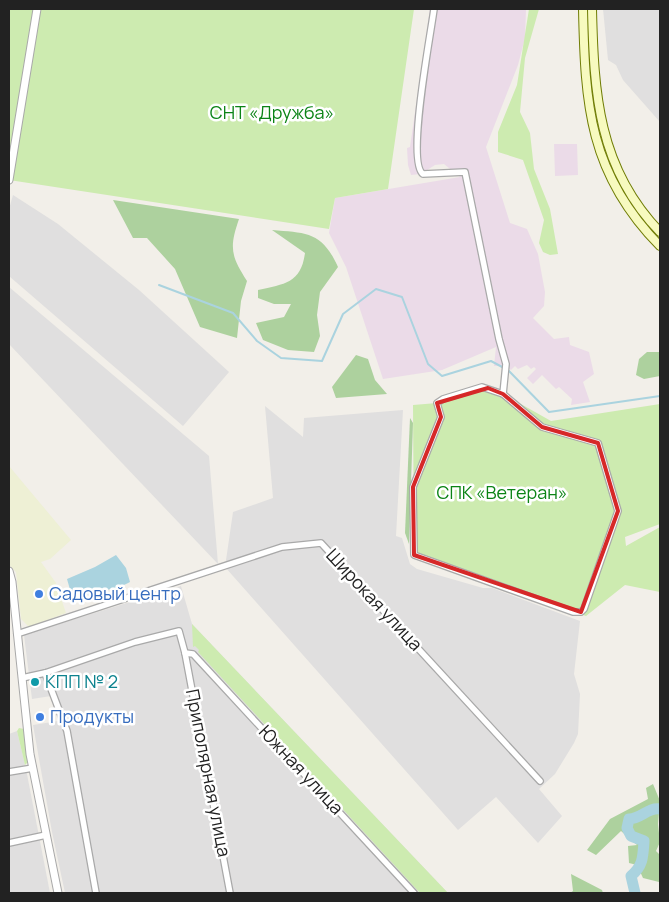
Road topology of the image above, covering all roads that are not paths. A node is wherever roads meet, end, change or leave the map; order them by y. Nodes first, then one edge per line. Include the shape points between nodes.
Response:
1 (37, 9) edge
2 (434, 9) edge
3 (583, 9) edge
4 (592, 9) edge
5 (9, 180) edge
6 (660, 232) edge
7 (660, 246) edge
8 (503, 394) junction
9 (9, 570) edge
10 (11, 600) edge
11 (17, 634) junction
12 (186, 653) junction
13 (46, 673) junction
14 (22, 678) junction
15 (30, 768) junction
16 (9, 772) edge
17 (540, 781) dead end
18 (42, 836) junction
19 (9, 843) edge
20 (58, 893) edge
21 (96, 893) edge
22 (230, 893) edge
23 (414, 893) edge

1 - 5 street
2 - 8 street via 416,137 419,168 421,174 465,172 498,339 506,359
3 - 7 main road via 588,98 598,146 627,206
4 - 6 main road via 597,101 604,135 622,179
8 - 8 street via 482,387 437,403 441,417 414,487 414,555 572,612 581,612 618,510 598,444 542,427
9 - 10 street
10 - 11 street
11 - 14 street
11 - 17 street, Широкая улица via 282,547 321,543
12 - 13 street, Приполярная улица via 181,634 176,630
12 - 22 street, Приполярная улица
12 - 23 street, Южная улица via 193,654
13 - 14 street
13 - 21 street via 68,731
14 - 15 street
15 - 16 street
15 - 18 street
18 - 19 street
18 - 20 street

